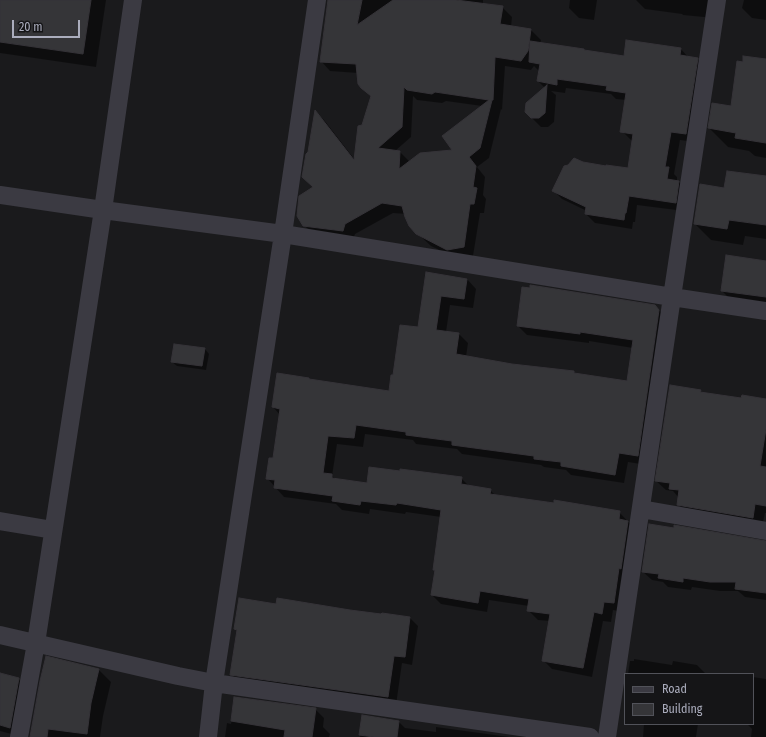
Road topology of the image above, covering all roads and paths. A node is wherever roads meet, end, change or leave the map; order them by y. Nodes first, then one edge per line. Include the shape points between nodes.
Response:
1 (133, 0) edge
2 (317, 0) edge
3 (717, 0) edge
4 (0, 195) edge
5 (103, 210) junction
6 (283, 234) junction
7 (672, 297) junction
8 (766, 311) edge
9 (640, 509) junction
10 (0, 521) edge
11 (54, 530) junction
12 (766, 531) edge
13 (0, 635) edge
14 (36, 643) junction
15 (214, 683) junction
16 (19, 737) edge
17 (208, 737) edge
18 (590, 737) edge
19 (607, 737) edge

1 - 5 street
2 - 6 street
3 - 7 street
4 - 5 street
5 - 6 street
5 - 11 street
6 - 7 street
6 - 15 street
7 - 8 street
7 - 9 street
9 - 12 street
9 - 19 street
10 - 11 street
11 - 14 street
13 - 14 street
14 - 15 street
14 - 16 street
15 - 17 street
15 - 18 street

